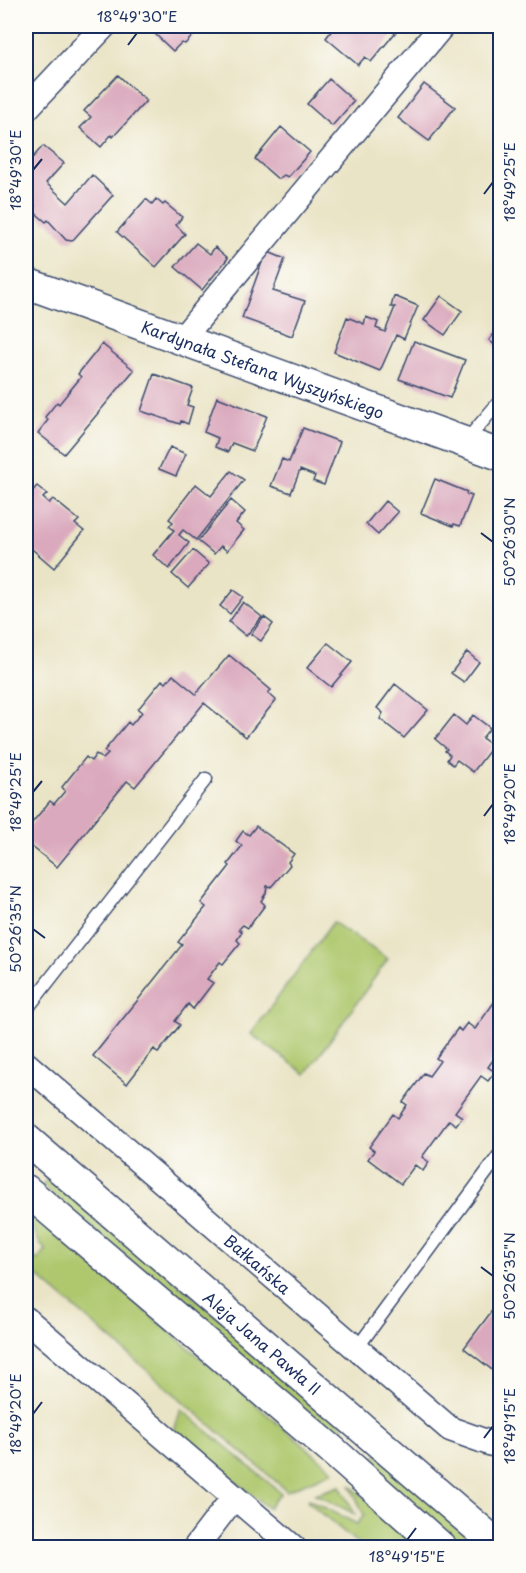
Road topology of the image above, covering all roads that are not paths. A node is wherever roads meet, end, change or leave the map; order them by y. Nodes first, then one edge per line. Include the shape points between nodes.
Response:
1 (104, 26) edge
2 (442, 26) edge
3 (26, 109) edge
4 (26, 283) edge
5 (181, 340) junction
6 (501, 401) edge
7 (466, 442) junction
8 (501, 455) edge
9 (206, 779) dead end
10 (26, 1010) edge
11 (26, 1064) edge
12 (26, 1139) edge
13 (501, 1154) edge
14 (26, 1190) edge
15 (26, 1319) edge
16 (357, 1348) junction
17 (498, 1446) edge
18 (234, 1497) junction
19 (501, 1547) edge
20 (195, 1548) edge
21 (294, 1548) edge
22 (442, 1548) edge

1 - 3 street
2 - 5 street
4 - 5 street, Kardynała Stefana Wyszyńskiego
5 - 7 street, Kardynała Stefana Wyszyńskiego
6 - 7 lane
7 - 8 street, Kardynała Stefana Wyszyńskiego
9 - 10 lane
11 - 16 street, Bałkańska
12 - 19 street, Aleja Jana Pawła II
13 - 16 lane
14 - 22 street
15 - 18 street
16 - 17 street, Bałkańska via 450,1429
18 - 20 street
18 - 21 street

